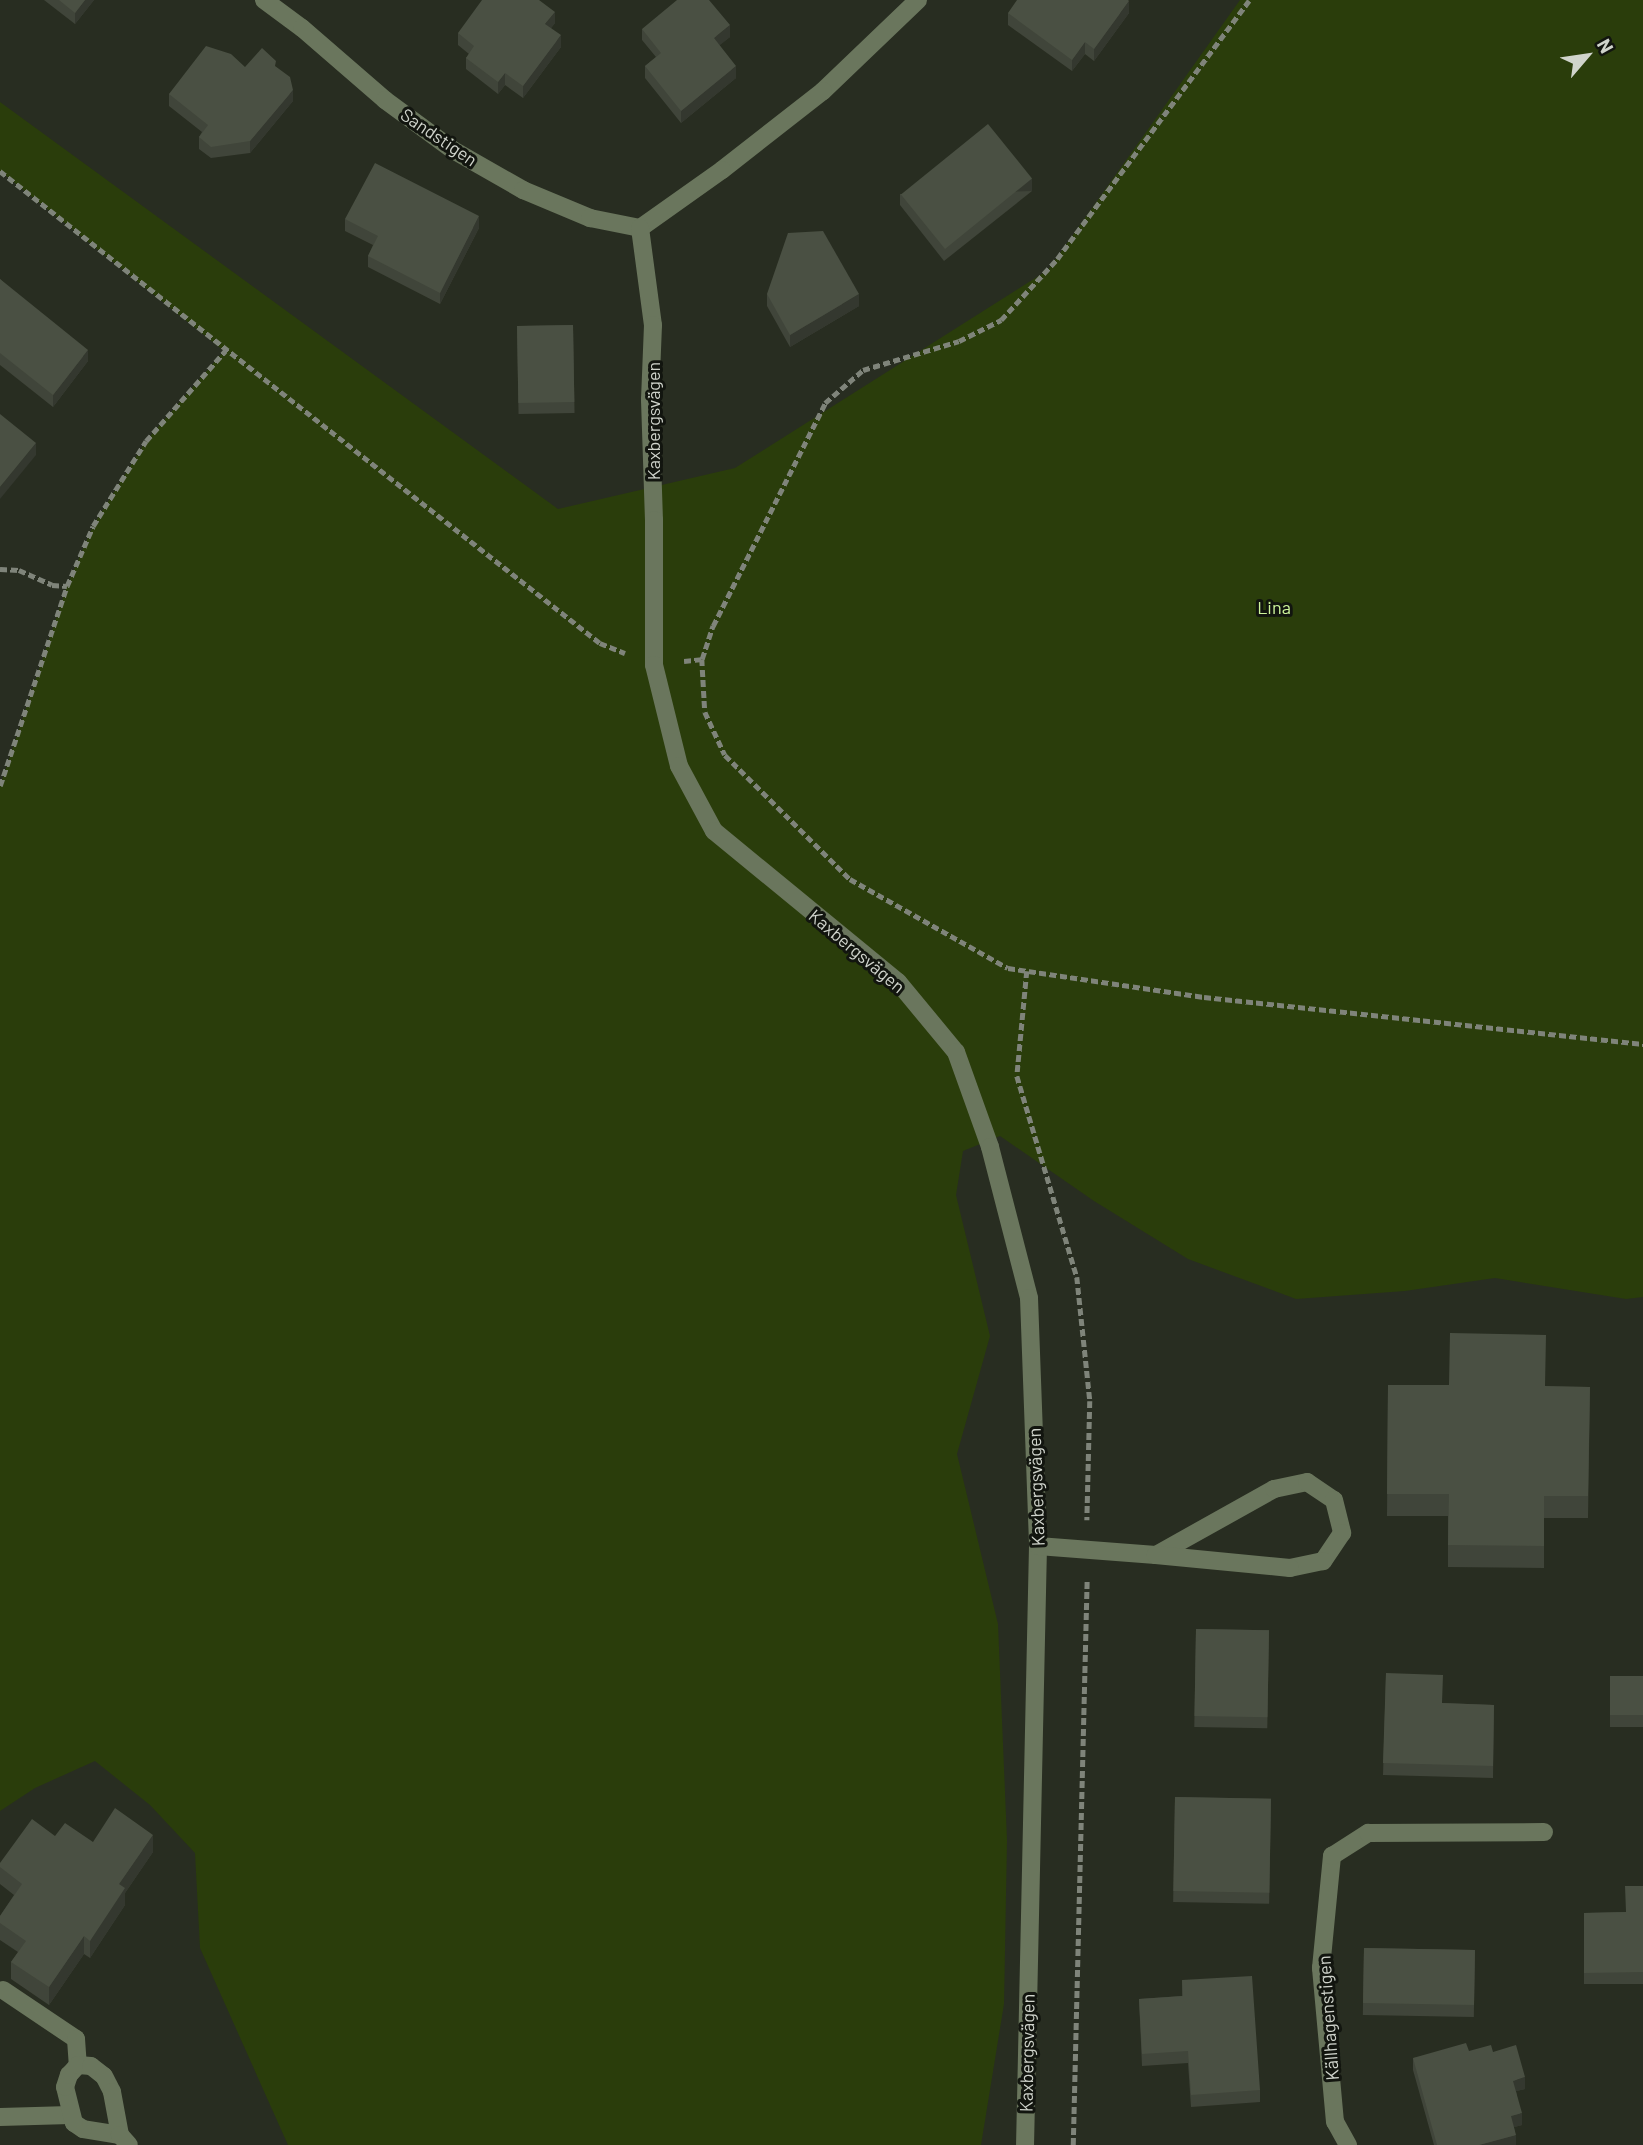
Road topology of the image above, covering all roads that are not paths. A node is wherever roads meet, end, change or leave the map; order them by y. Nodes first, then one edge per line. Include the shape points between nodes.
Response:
1 (264, 0) edge
2 (918, 0) edge
3 (640, 228) junction
4 (1038, 1546) junction
5 (1156, 1555) junction
6 (1544, 1832) dead end
7 (4, 1990) dead end
8 (78, 2065) junction
9 (70, 2115) junction
10 (0, 2117) edge
11 (125, 2140) edge
12 (1025, 2145) edge
13 (1348, 2145) edge

1 - 3 street, Sandstigen via 384,100 453,150 590,218
2 - 3 street via 823,91
3 - 4 street, Kaxbergsvägen via 653,325 654,665 679,766 714,831 898,982 957,1052 990,1147 1029,1298
4 - 5 street
4 - 12 street, Kaxbergsvägen
5 - 5 street via 1274,1489 1307,1482 1335,1500 1342,1533 1323,1561 1290,1568
6 - 13 street, Källhagenstigen via 1368,1833 1332,1856 1321,1968 1335,2122
7 - 8 street via 76,2039
8 - 9 street via 65,2087
8 - 11 street via 91,2066 104,2076
9 - 10 street
9 - 11 street via 83,2129

